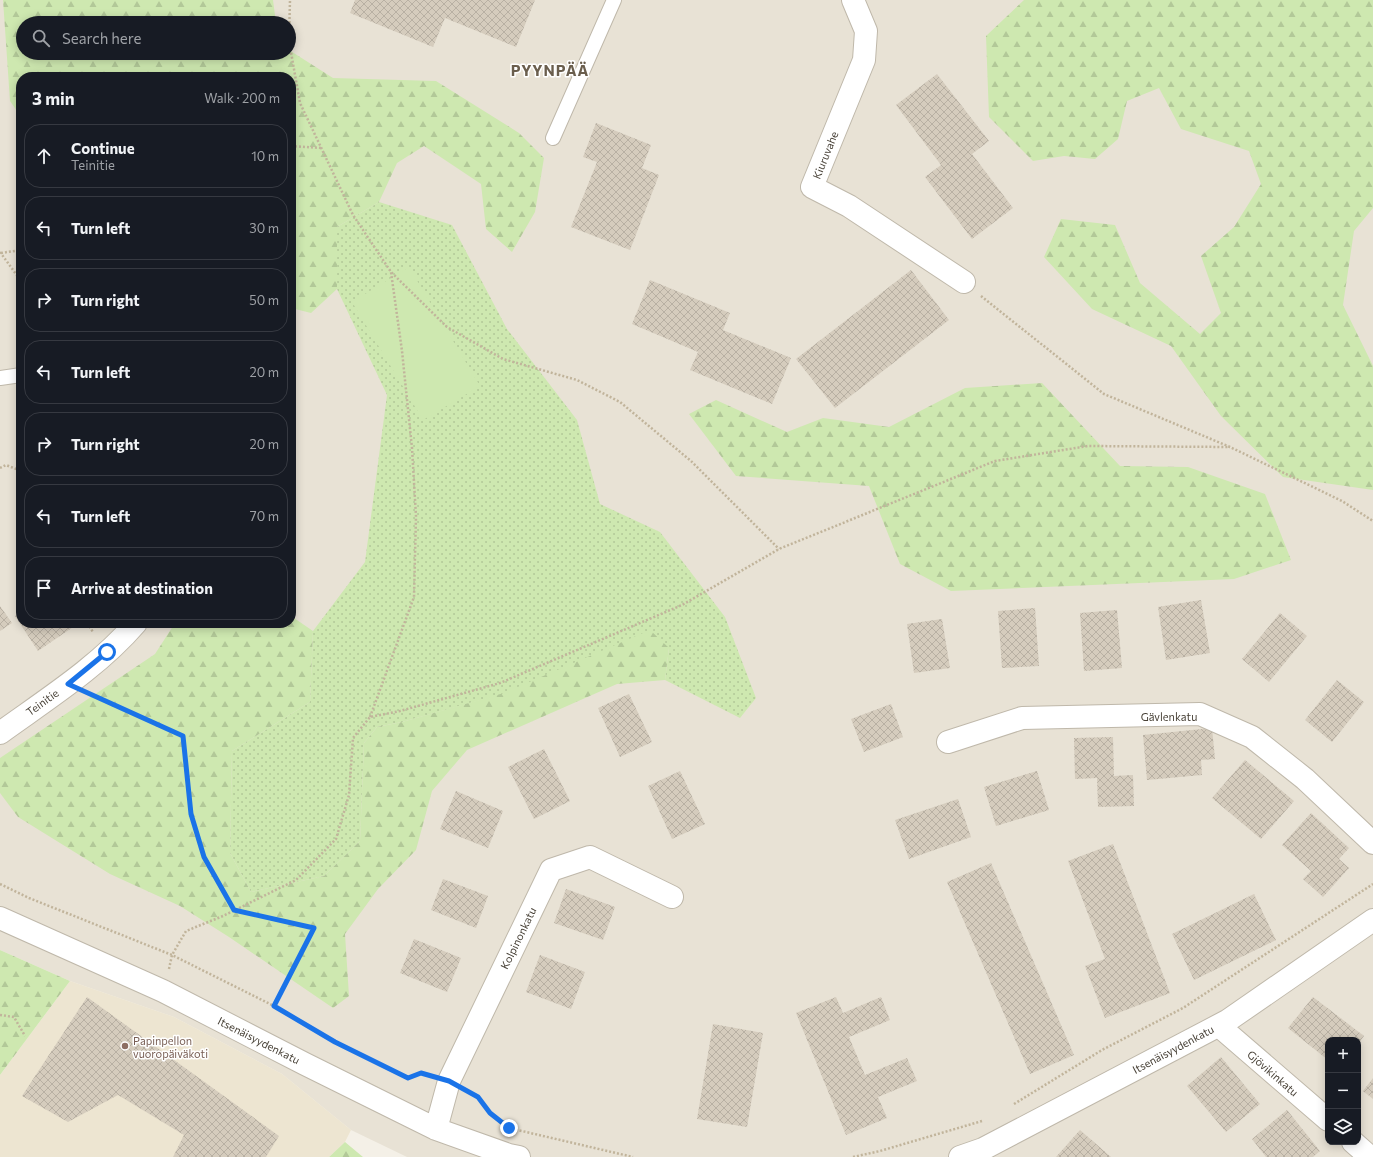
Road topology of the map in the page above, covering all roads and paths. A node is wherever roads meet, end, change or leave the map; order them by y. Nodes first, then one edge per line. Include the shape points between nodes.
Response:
1 (290, 0) edge
2 (614, 0) edge
3 (853, 0) edge
4 (290, 16) edge
5 (292, 60) edge
6 (295, 72) edge
7 (296, 80) edge
8 (553, 138) dead end
9 (296, 146) edge
10 (322, 148) junction
11 (16, 251) edge
12 (0, 253) edge
13 (391, 272) junction
14 (16, 274) edge
15 (964, 282) joint
16 (16, 376) edge
17 (0, 378) edge
18 (1230, 447) junction
19 (0, 468) edge
20 (16, 468) edge
21 (1373, 521) edge
22 (779, 549) junction
23 (131, 628) edge
24 (68, 684) junction
25 (370, 717) junction
26 (0, 731) edge
27 (948, 742) dead end
28 (1373, 843) edge
29 (0, 884) edge
30 (1373, 884) edge
31 (672, 897) dead end
32 (234, 910) junction
33 (0, 918) edge
34 (1373, 920) edge
35 (172, 955) junction
36 (163, 991) junction
37 (274, 1006) junction
38 (0, 1015) edge
39 (1219, 1026) junction
40 (25, 1036) dead end
41 (449, 1081) junction
42 (1009, 1107) dead end
43 (1325, 1117) edge
44 (989, 1119) dead end
45 (436, 1129) junction
46 (1356, 1145) edge
47 (968, 1156) edge
48 (519, 1157) edge
49 (633, 1157) edge
50 (853, 1157) edge
51 (1370, 1157) edge

1 - 4 path
2 - 8 lane
3 - 15 street, Kiuruvahe via 866,31 864,60 812,187 849,206
5 - 6 path
7 - 10 path via 300,103
9 - 10 path
10 - 13 path via 353,215
11 - 12 path
12 - 14 path
13 - 22 path via 447,327 503,359 577,380 620,402 691,461
13 - 25 path via 412,448 416,516 414,597
15 - 18 path via 1104,394
16 - 17 lane
18 - 21 path via 1342,501
18 - 22 path via 1088,446 995,461
19 - 20 path via 6,465
22 - 25 path via 682,605 500,683
23 - 24 street, Teinitie
24 - 26 street, Teinitie
24 - 32 path via 183,736 191,814 204,857
25 - 32 path via 353,738 349,795 336,839 296,880
27 - 28 street, Gävlenkatu via 1022,718 1200,714 1252,737 1305,779
29 - 35 path
30 - 42 path via 1183,1008 1102,1050
31 - 41 street, Kolpinonkatu via 590,856 551,870
32 - 35 path via 186,931
32 - 37 path via 314,928
33 - 36 street, Itsenäisyydenkatu
34 - 39 street, Itsenäisyydenkatu
35 - 36 path
35 - 37 path
36 - 45 street, Itsenäisyydenkatu
37 - 41 path via 335,1042 408,1078 421,1073
38 - 40 path via 14,1018
39 - 43 street, Gjövikinkatu
39 - 47 street, Itsenäisyydenkatu
41 - 45 street, Kolpinonkatu
41 - 49 path via 478,1097 490,1113 509,1128
44 - 50 path
45 - 48 street, Itsenäisyydenkatu
46 - 51 street

